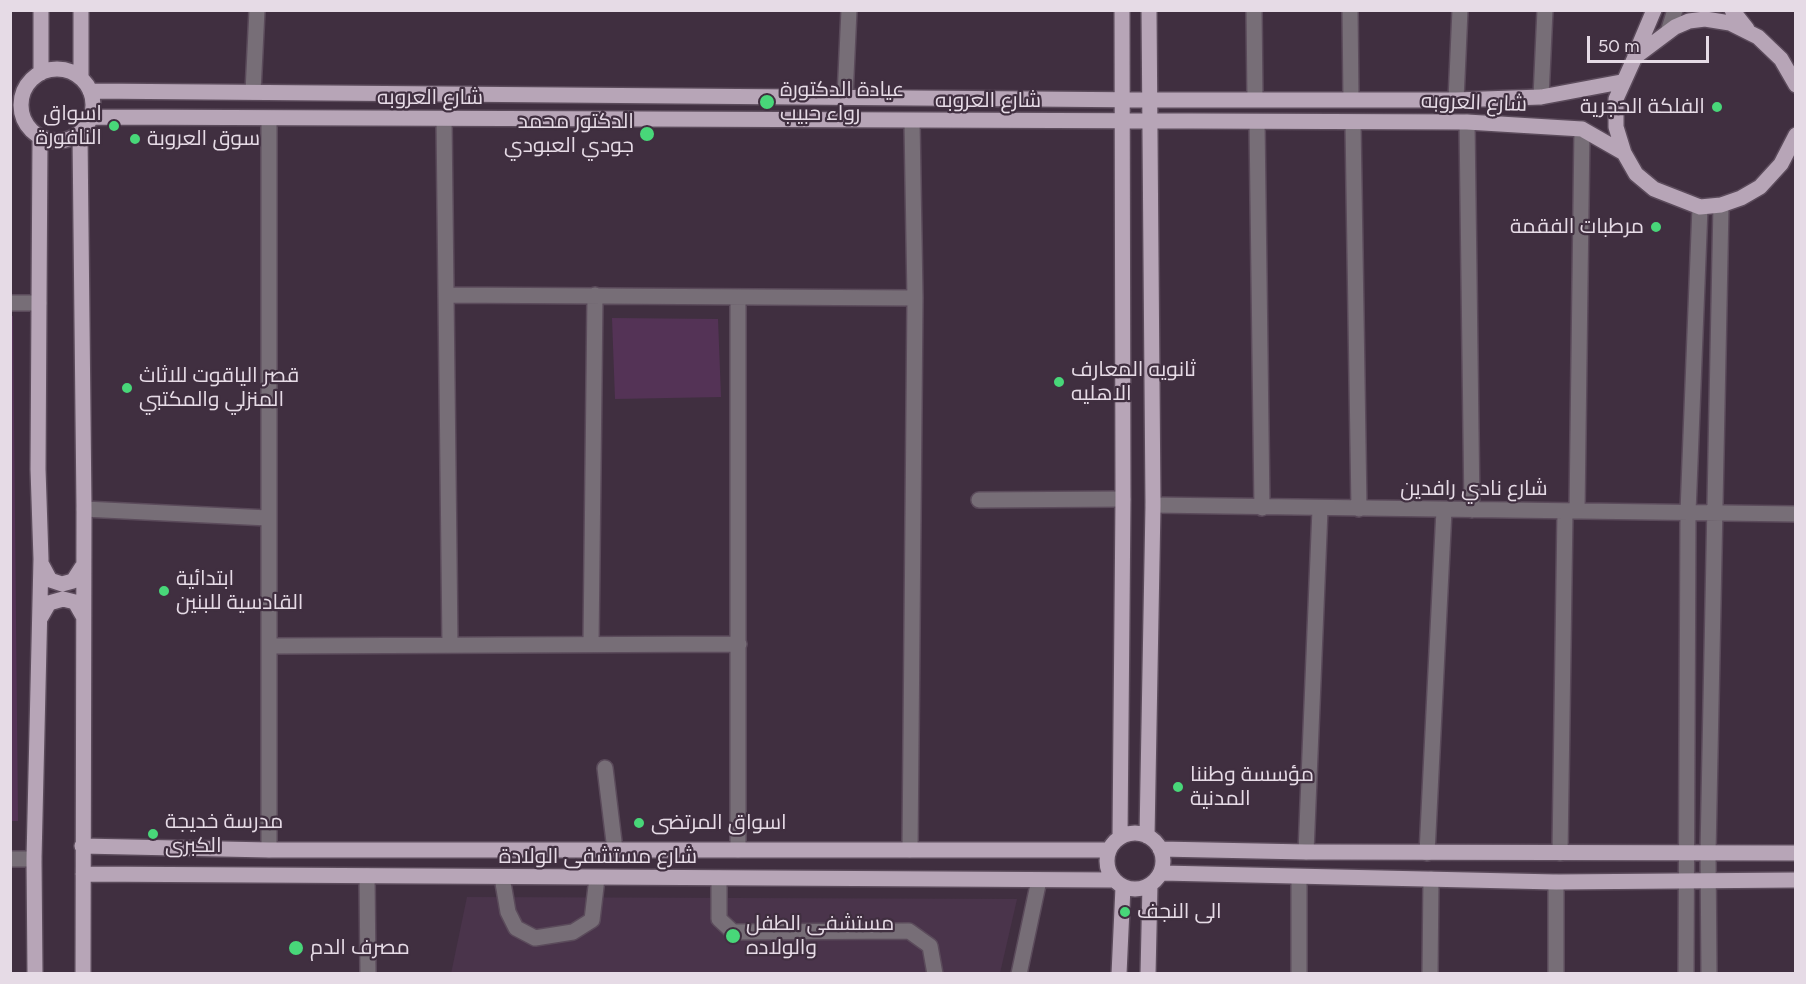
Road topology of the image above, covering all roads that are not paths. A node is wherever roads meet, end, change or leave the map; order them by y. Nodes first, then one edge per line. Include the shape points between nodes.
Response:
1 (40, 10) edge
2 (81, 10) edge
3 (257, 10) edge
4 (849, 10) edge
5 (1122, 10) edge
6 (1149, 10) edge
7 (1254, 10) edge
8 (1350, 10) edge
9 (1460, 10) edge
10 (1545, 10) edge
11 (1654, 10) edge
12 (1675, 10) edge
13 (1732, 10) edge
14 (1668, 32) junction
15 (1749, 32) junction
16 (1635, 57) junction
17 (40, 73) junction
18 (81, 77) junction
19 (1621, 82) junction
20 (1796, 85) edge
21 (17, 89) edge
22 (90, 91) junction
23 (253, 92) junction
24 (845, 97) junction
25 (1541, 97) junction
26 (1255, 98) junction
27 (1351, 99) junction
28 (1456, 99) junction
29 (1122, 100) junction
30 (1149, 100) junction
31 (92, 117) junction
32 (269, 119) junction
33 (444, 119) junction
34 (17, 120) edge
35 (912, 122) junction
36 (1150, 122) junction
37 (1257, 122) junction
38 (1467, 122) junction
39 (1121, 123) junction
40 (1353, 123) junction
41 (1582, 129) junction
42 (80, 134) junction
43 (1796, 135) edge
44 (39, 138) junction
45 (1624, 153) junction
46 (1721, 206) junction
47 (1700, 207) junction
48 (448, 295) junction
49 (595, 295) junction
50 (738, 297) junction
51 (915, 298) junction
52 (10, 303) edge
53 (39, 303) junction
54 (1123, 499) junction
55 (979, 500) dead end
56 (1153, 505) junction
57 (1262, 508) junction
58 (84, 509) junction
59 (1320, 509) junction
60 (1359, 509) junction
61 (1444, 510) junction
62 (1472, 510) junction
63 (1571, 511) junction
64 (1688, 512) junction
65 (1714, 513) junction
66 (1796, 514) edge
67 (268, 518) junction
68 (41, 559) junction
69 (82, 567) junction
70 (83, 616) junction
71 (40, 617) junction
72 (591, 644) junction
73 (739, 644) junction
74 (450, 645) junction
75 (270, 646) junction
76 (605, 768) dead end
77 (1147, 836) junction
78 (1120, 837) junction
79 (82, 846) junction
80 (1160, 849) junction
81 (269, 850) junction
82 (564, 850) junction
83 (615, 850) junction
84 (738, 850) junction
85 (910, 850) junction
86 (1108, 850) junction
87 (1306, 852) junction
88 (1708, 852) junction
89 (1427, 853) junction
90 (1796, 853) edge
91 (1560, 854) junction
92 (1685, 854) junction
93 (10, 859) edge
94 (34, 859) junction
95 (82, 873) junction
96 (1162, 873) junction
97 (367, 876) junction
98 (502, 877) junction
99 (562, 878) junction
100 (597, 878) junction
101 (719, 878) junction
102 (1299, 878) junction
103 (1431, 879) junction
104 (1040, 880) junction
105 (1796, 880) edge
106 (1709, 881) junction
107 (1556, 882) junction
108 (1686, 882) junction
109 (1118, 884) junction
110 (1150, 885) junction
111 (35, 974) edge
112 (83, 974) edge
113 (368, 974) edge
114 (935, 974) edge
115 (1019, 974) edge
116 (1119, 974) edge
117 (1148, 974) edge
118 (1299, 974) edge
119 (1430, 974) edge
120 (1556, 974) edge
121 (1686, 974) edge
122 (1709, 974) edge

1 - 17 main road
2 - 18 main road
3 - 23 street
4 - 24 street
5 - 29 main road
6 - 30 main road
7 - 26 street
8 - 27 street
9 - 28 street
10 - 25 street
11 - 16 main road
12 - 14 street
13 - 15 main road
14 - 15 main road via 1689,21 1705,19 1719,20
14 - 16 main road
15 - 20 main road via 1781,58
16 - 19 main road
17 - 18 main road via 65,70
17 - 21 main road
18 - 22 main road
19 - 25 main road, شارع العروبه
19 - 45 main road via 1616,99 1616,127
21 - 34 main road via 21,110
22 - 23 main road, شارع العروبه
22 - 31 main road
23 - 24 main road, شارع العروبه
24 - 29 main road, شارع العروبه
25 - 28 main road, شارع العروبه
26 - 27 main road, شارع العروبه
26 - 30 main road, شارع العروبه
27 - 28 main road, شارع العروبه
29 - 30 main road, شارع العروبه
29 - 39 main road
30 - 36 main road
31 - 32 main road, شارع العروبه
31 - 42 main road
32 - 33 main road, شارع العروبه
32 - 67 street
33 - 35 main road, شارع العروبه
33 - 48 street
34 - 44 main road
35 - 39 main road, شارع العروبه
35 - 51 street
36 - 37 main road, شارع العروبه
36 - 39 main road, شارع العروبه
36 - 56 main road
37 - 40 main road, شارع العروبه
37 - 57 street
38 - 40 main road, شارع العروبه
38 - 41 main road, شارع العروبه
38 - 62 street
39 - 54 main road
40 - 60 street
41 - 45 main road, شارع العروبه
41 - 63 street
42 - 44 main road via 66,140
42 - 58 main road
43 - 46 main road via 1771,177 1741,198
44 - 53 main road
45 - 47 main road via 1636,174 1654,189
46 - 47 main road
46 - 65 street
47 - 64 street
48 - 49 street
48 - 74 street
49 - 50 street
49 - 72 street
50 - 51 street
50 - 73 street
51 - 85 street
52 - 53 street
53 - 68 main road
54 - 55 street
54 - 78 main road
56 - 57 street, شارع نادي رافدين
56 - 77 main road
57 - 59 street, شارع نادي رافدين
58 - 67 street
58 - 69 main road
59 - 60 street, شارع نادي رافدين
59 - 87 street
60 - 61 street, شارع نادي رافدين
61 - 62 street, شارع نادي رافدين
61 - 89 street
62 - 63 street, شارع نادي رافدين
63 - 64 street, شارع نادي رافدين
63 - 91 street
64 - 65 street, شارع نادي رافدين
64 - 92 street
65 - 66 street, شارع نادي رافدين
65 - 88 street
67 - 75 street
68 - 69 main road via 46,576 62,584 73,580
68 - 71 main road
69 - 70 main road
70 - 71 main road via 75,602 63,599 49,603
70 - 79 main road
71 - 94 main road
72 - 73 street
72 - 74 street
73 - 84 street
74 - 75 street
75 - 81 street
76 - 83 street
77 - 78 main road via 1136,832
77 - 80 main road
78 - 86 main road
79 - 81 main road, شارع مستشفى الولادة
79 - 95 main road
80 - 87 main road
80 - 96 main road
81 - 82 main road, شارع مستشفى الولادة
82 - 83 main road, شارع مستشفى الولادة
82 - 99 main road
83 - 84 main road, شارع مستشفى الولادة
84 - 85 main road, شارع مستشفى الولادة
85 - 86 main road, شارع مستشفى الولادة
86 - 109 main road via 1106,863
87 - 89 main road
88 - 90 main road
88 - 92 main road
88 - 106 street
89 - 91 main road
91 - 92 main road
92 - 108 street
93 - 94 street
94 - 111 main road
95 - 97 main road, شارع مستشفى الولادة
95 - 112 main road
96 - 102 main road
96 - 110 main road
97 - 98 main road, شارع مستشفى الولادة
97 - 113 street
98 - 99 main road, شارع مستشفى الولادة
98 - 100 street via 508,912 516,928 535,938 573,932 592,920
99 - 100 main road, شارع مستشفى الولادة
100 - 101 main road, شارع مستشفى الولادة
101 - 104 main road, شارع مستشفى الولادة
101 - 114 street via 719,919 733,932 909,932 930,946
102 - 103 main road
102 - 118 street
103 - 107 main road
103 - 119 street
104 - 109 main road, شارع مستشفى الولادة
104 - 115 street
105 - 106 main road
106 - 108 main road
106 - 122 street
107 - 108 main road
107 - 120 street
108 - 121 street
109 - 110 main road via 1144,888
109 - 116 main road
110 - 117 main road

